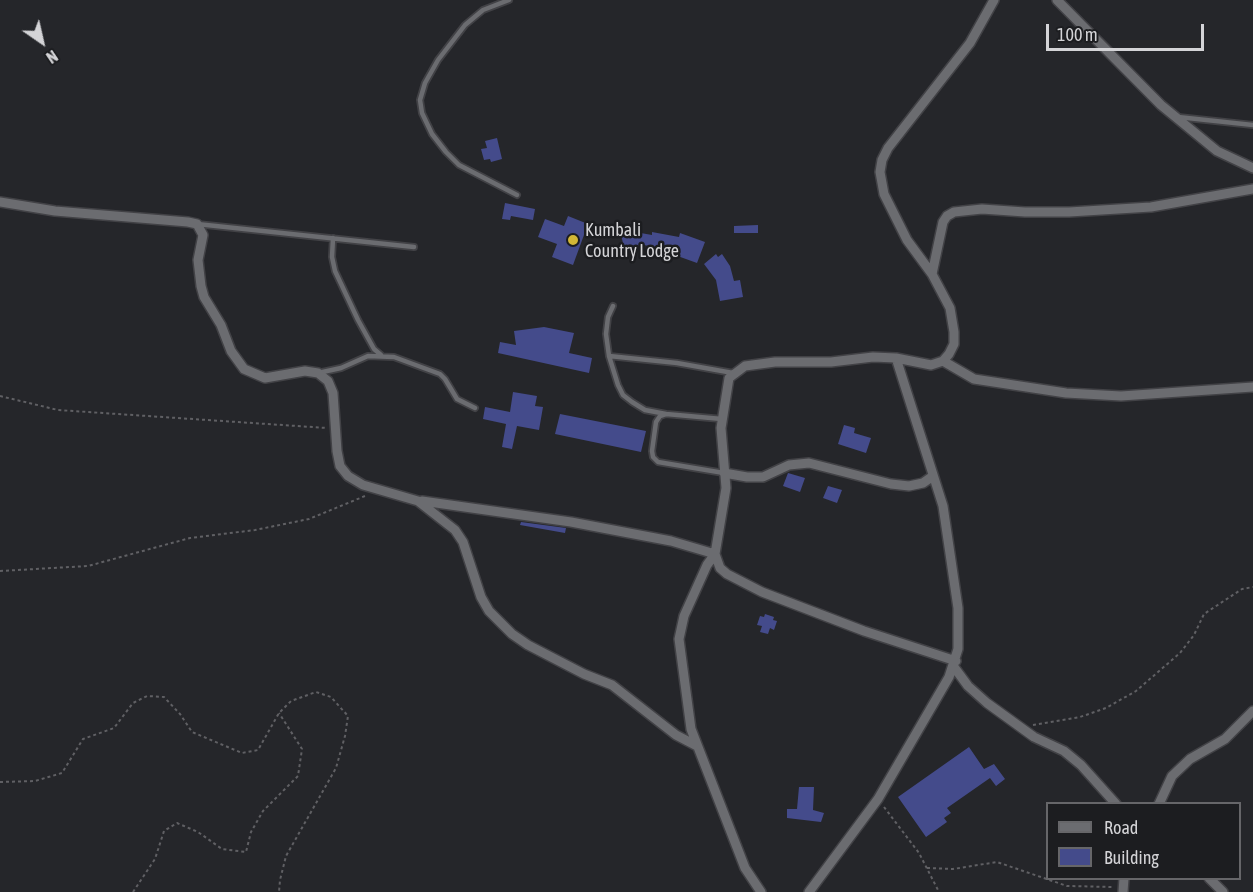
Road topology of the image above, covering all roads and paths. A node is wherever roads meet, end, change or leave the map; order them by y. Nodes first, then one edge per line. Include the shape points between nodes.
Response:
1 (509, 0) edge
2 (994, 0) edge
3 (1057, 0) edge
4 (1174, 117) junction
5 (1253, 124) edge
6 (1253, 168) edge
7 (1253, 189) edge
8 (517, 195) dead end
9 (0, 202) edge
10 (197, 224) junction
11 (333, 238) junction
12 (414, 247) dead end
13 (932, 274) junction
14 (613, 306) dead end
15 (381, 355) junction
16 (609, 356) junction
17 (896, 358) junction
18 (943, 361) junction
19 (318, 373) junction
20 (733, 373) junction
21 (1253, 387) edge
22 (0, 396) edge
23 (475, 408) dead end
24 (666, 414) junction
25 (722, 419) junction
26 (336, 429) junction
27 (724, 473) junction
28 (933, 476) junction
29 (381, 490) junction
30 (418, 501) junction
31 (715, 554) junction
32 (0, 571) edge
33 (1253, 587) edge
34 (955, 664) junction
35 (1253, 711) edge
36 (279, 713) junction
37 (1019, 727) junction
38 (697, 747) junction
39 (0, 782) edge
40 (878, 799) junction
41 (1114, 802) edge
42 (1160, 802) edge
43 (927, 868) junction
44 (1046, 879) edge
45 (1049, 880) edge
46 (1210, 880) edge
47 (1123, 886) edge
48 (133, 892) edge
49 (279, 892) edge
50 (761, 892) edge
51 (809, 892) edge
52 (939, 892) edge
53 (1223, 892) edge

1 - 8 lane via 483,10 465,25 438,60 420,100 432,134 459,165
2 - 13 street via 970,44 882,160 884,194 907,240
3 - 4 street
4 - 5 lane
4 - 6 street via 1217,151
7 - 13 street via 1151,207 954,212 943,222
9 - 10 street
10 - 11 lane
10 - 19 street via 203,235 198,260 204,297 238,362 265,378 305,371
11 - 12 lane
11 - 15 lane via 335,271 358,320
13 - 18 street via 950,308 954,332 954,344
14 - 16 lane via 606,334
15 - 19 lane
15 - 23 lane via 440,374 457,399
16 - 20 lane
16 - 24 lane via 623,395 645,410
17 - 18 street via 931,364
17 - 20 street via 757,363
17 - 28 street
18 - 21 street via 974,379 1066,393 1121,396
19 - 26 street via 328,381 333,393
20 - 25 street
22 - 26 path via 58,410
24 - 25 lane
24 - 27 lane via 656,422 653,457 658,462
25 - 27 street
26 - 29 street via 340,466 363,485
27 - 28 street via 763,477 789,465 809,463 909,486
27 - 31 street via 726,488
28 - 34 street via 943,506 957,598 959,637
29 - 30 street
29 - 32 path via 309,519 190,538 88,566
30 - 31 street via 571,522 671,541
30 - 38 street via 455,530 463,542 481,597 499,622 528,645 612,685
31 - 34 street via 727,574 762,592
31 - 38 street via 684,616 680,639
33 - 37 path via 1242,589 1204,614 1180,653 1136,691 1080,717
34 - 37 street via 968,686
34 - 40 street
35 - 42 street via 1225,739 1190,759 1172,776
36 - 39 path via 258,750 242,753 192,732 164,697 147,696 133,703 114,728 82,739 62,773 35,781
36 - 48 path via 302,749 298,776 262,811 250,832 246,852 222,849 177,823 164,831 155,859
36 - 49 path via 291,701 316,692 331,697 348,716 336,768 286,856
37 - 41 street via 1081,765
38 - 50 street via 745,868
40 - 43 path
40 - 51 street
43 - 44 path via 953,869 997,862
43 - 52 path
45 - 47 path via 1066,886
46 - 53 street

